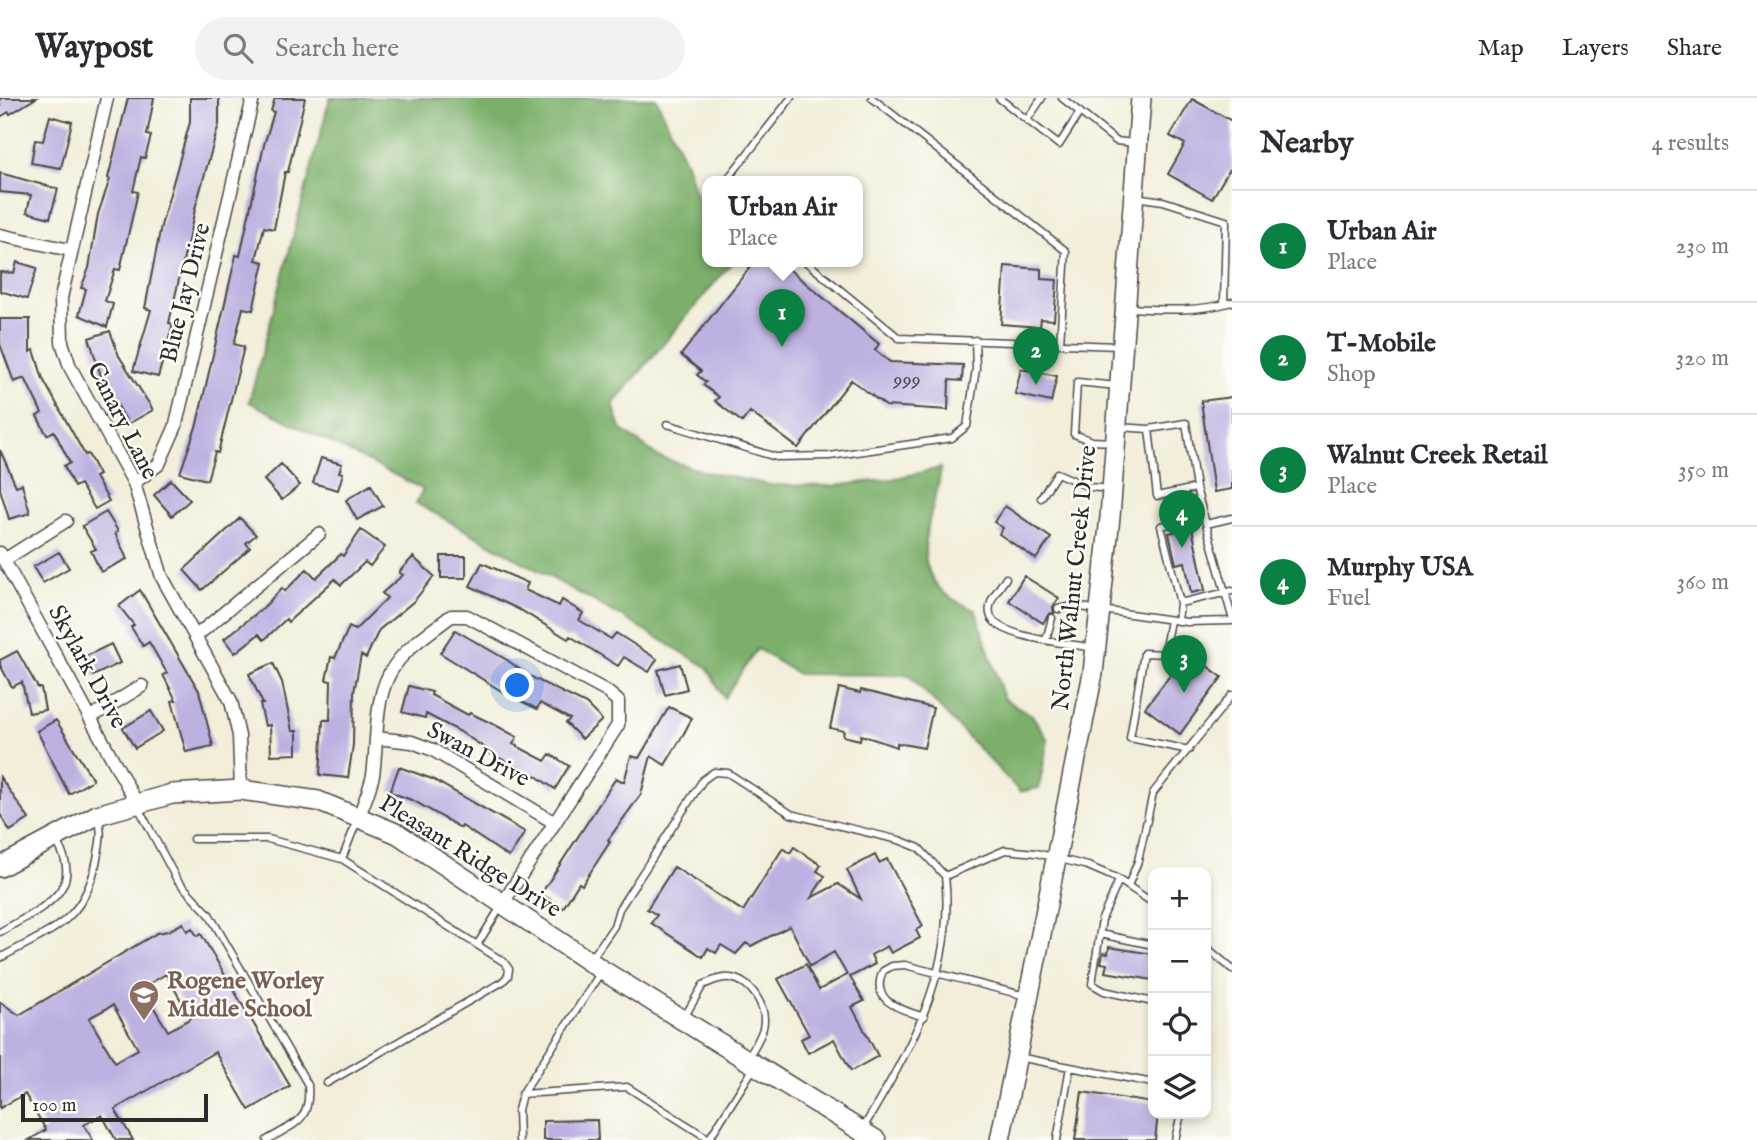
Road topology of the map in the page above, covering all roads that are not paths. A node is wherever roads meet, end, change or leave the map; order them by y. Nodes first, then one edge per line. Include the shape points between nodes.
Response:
1 (107, 98) edge
2 (253, 98) edge
3 (790, 98) edge
4 (872, 98) edge
5 (999, 98) edge
6 (1042, 98) edge
7 (1062, 98) edge
8 (1141, 98) edge
9 (1080, 112) junction
10 (1027, 120) junction
11 (1137, 143) junction
12 (730, 176) edge
13 (1133, 197) junction
14 (0, 235) edge
15 (70, 250) junction
16 (812, 267) edge
17 (1232, 302) edge
18 (1224, 304) junction
19 (1124, 308) junction
20 (975, 340) junction
21 (1060, 343) junction
22 (1122, 346) junction
23 (1119, 387) junction
24 (667, 424) dead end
25 (1149, 429) junction
26 (1115, 435) junction
27 (134, 483) junction
28 (1196, 488) junction
29 (1112, 489) junction
30 (1041, 498) dead end
31 (1204, 516) junction
32 (1232, 518) edge
33 (66, 521) dead end
34 (1206, 524) junction
35 (319, 534) dead end
36 (2, 557) edge
37 (1006, 578) dead end
38 (1228, 591) edge
39 (1180, 603) junction
40 (1058, 609) dead end
41 (1101, 609) junction
42 (1052, 618) dead end
43 (1232, 619) edge
44 (1170, 620) junction
45 (1178, 621) junction
46 (196, 636) junction
47 (1046, 640) junction
48 (1096, 649) junction
49 (142, 686) dead end
50 (1232, 695) edge
51 (92, 717) junction
52 (376, 738) junction
53 (1189, 750) junction
54 (241, 790) junction
55 (136, 802) junction
56 (97, 814) junction
57 (359, 816) junction
58 (555, 823) junction
59 (54, 837) junction
60 (194, 839) dead end
61 (1056, 856) junction
62 (342, 859) junction
63 (0, 867) edge
64 (945, 876) junction
65 (1119, 880) junction
66 (1128, 886) junction
67 (1148, 900) edge
68 (503, 903) junction
69 (0, 932) edge
70 (1100, 934) junction
71 (1148, 944) edge
72 (477, 945) junction
73 (1211, 951) edge
74 (0, 958) edge
75 (596, 966) junction
76 (1232, 969) edge
77 (937, 975) junction
78 (1031, 998) junction
79 (1148, 1001) edge
80 (923, 1017) junction
81 (683, 1018) junction
82 (1017, 1056) junction
83 (751, 1062) junction
84 (1070, 1067) junction
85 (1148, 1082) edge
86 (327, 1083) dead end
87 (522, 1094) junction
88 (1180, 1119) edge
89 (868, 1136) edge
90 (267, 1140) edge
91 (519, 1140) edge
92 (1000, 1140) edge
93 (1057, 1140) edge
94 (1175, 1140) edge

1 - 15 street, Canary Lane
2 - 27 street, Blue Jay Drive via 176,428 159,464
3 - 12 lane
4 - 21 lane via 1066,251
5 - 10 lane
6 - 10 lane
7 - 9 lane
8 - 11 main road, North Walnut Creek Drive
9 - 10 lane via 1059,145
9 - 11 lane via 1116,141
11 - 13 main road, North Walnut Creek Drive
13 - 18 lane via 1163,201 1226,221
13 - 19 main road, North Walnut Creek Drive
14 - 15 street
15 - 27 street, Canary Lane via 60,302 62,342 70,367
16 - 20 lane via 899,338
17 - 18 lane
18 - 19 lane via 1176,310
19 - 22 main road, North Walnut Creek Drive
20 - 21 lane
20 - 24 lane via 976,369 967,426 952,438 830,456 776,457
21 - 22 lane
22 - 23 main road, North Walnut Creek Drive
23 - 26 main road, North Walnut Creek Drive
23 - 26 lane via 1077,382 1074,434 1092,441
25 - 26 lane
25 - 28 lane via 1186,423
25 - 28 lane via 1157,496
26 - 29 main road, North Walnut Creek Drive
27 - 46 street, Canary Lane via 158,566
28 - 31 lane
29 - 30 lane via 1089,487 1058,473
29 - 41 main road, North Walnut Creek Drive
31 - 34 lane
31 - 39 lane via 1161,526
32 - 34 lane
33 - 36 street
34 - 38 lane
35 - 46 street
36 - 51 street, Skylark Drive
37 - 47 lane via 992,599 991,617 997,625
38 - 39 lane
38 - 43 lane
39 - 45 lane
40 - 41 lane
41 - 44 lane
41 - 48 main road, North Walnut Creek Drive
42 - 47 lane
43 - 45 lane
44 - 45 lane
44 - 53 lane via 1164,654 1144,653 1130,738
46 - 54 street, Canary Lane via 231,701 239,736
47 - 48 lane
48 - 61 main road, North Walnut Creek Drive
49 - 51 street
50 - 53 lane
51 - 55 street, Skylark Drive
52 - 57 street via 372,777
52 - 58 street, Swan Drive via 412,742 433,750
52 - 58 street via 383,694 394,665 451,615 467,616 618,701 618,725
53 - 66 lane via 1153,793
54 - 55 main road, Pleasant Ridge Drive via 195,791
54 - 57 main road, Pleasant Ridge Drive via 318,801
55 - 56 main road, Pleasant Ridge Drive
55 - 90 lane via 177,880 209,914 308,1085 304,1118
56 - 59 main road, Pleasant Ridge Drive
56 - 74 lane via 103,829 87,894 79,908 68,920
57 - 62 lane
57 - 68 main road, Pleasant Ridge Drive via 398,834
58 - 68 street
59 - 63 main road, Pleasant Ridge Drive
59 - 69 lane via 67,862 62,890
60 - 62 lane via 268,839
61 - 64 lane via 1005,850
61 - 65 lane
61 - 78 main road, North Walnut Creek Drive
62 - 72 lane
64 - 75 lane via 919,848 899,839 791,814 728,774 714,772 703,780 619,909
64 - 77 lane via 949,908
65 - 66 lane
65 - 70 lane
66 - 67 lane
68 - 72 lane
68 - 75 main road, Pleasant Ridge Drive
70 - 71 lane
70 - 79 lane via 1092,984
72 - 86 lane via 509,969 502,982
73 - 76 lane
75 - 81 main road, Pleasant Ridge Drive
75 - 87 lane
77 - 78 lane
77 - 80 lane
77 - 80 lane via 905,965 892,966 879,980 878,989 890,1004
78 - 82 main road, North Walnut Creek Drive
80 - 89 lane
81 - 83 main road, Pleasant Ridge Drive
81 - 83 lane via 703,985 730,978 742,982 760,1002 764,1015
82 - 84 lane
82 - 92 main road, North Walnut Creek Drive
83 - 87 lane via 709,1139 627,1087
83 - 89 main road, Pleasant Ridge Drive
84 - 85 lane
84 - 93 lane
87 - 91 lane
88 - 94 lane

